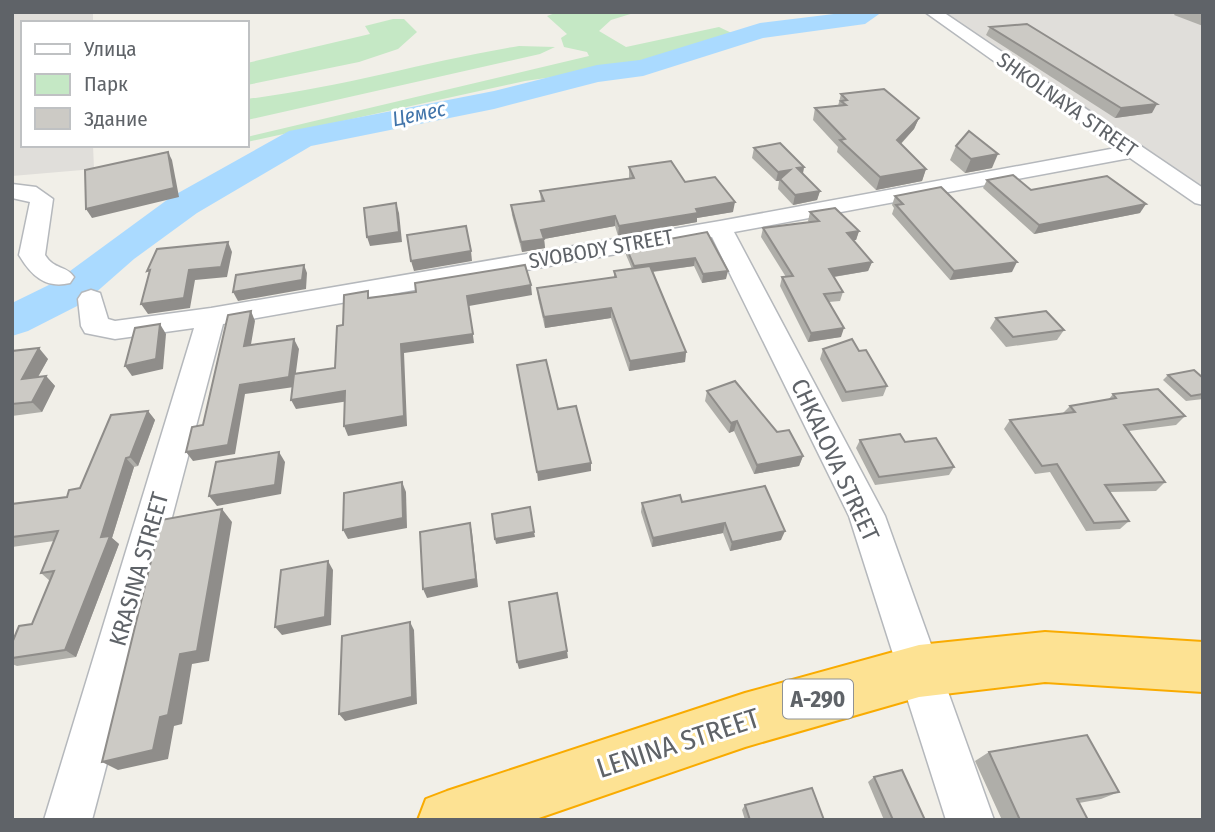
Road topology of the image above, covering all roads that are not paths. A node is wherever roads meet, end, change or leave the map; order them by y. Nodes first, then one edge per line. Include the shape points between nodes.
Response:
1 (932, 12) edge
2 (1132, 150) junction
3 (12, 191) edge
4 (1200, 194) edge
5 (720, 228) junction
6 (61, 277) dead end
7 (91, 299) dead end
8 (211, 317) junction
9 (1203, 667) edge
10 (919, 671) junction
11 (68, 820) edge
12 (447, 820) edge
13 (970, 820) edge

1 - 2 street, SHKOLNAYA STREET
2 - 4 street, SHKOLNAYA STREET
2 - 5 street, SVOBODY STREET
3 - 6 street via 42,199 32,255 41,270
5 - 8 street, SVOBODY STREET
5 - 10 street, CHKALOVA STREET via 867,516
7 - 8 street, SVOBODY STREET via 95,326 114,330
8 - 11 street, KRASINA STREET
9 - 10 highway, LENINA STREET / А-290 via 1045,657
10 - 12 highway, LENINA STREET / А-290 via 745,720
10 - 13 street, CHKALOVA STREET

